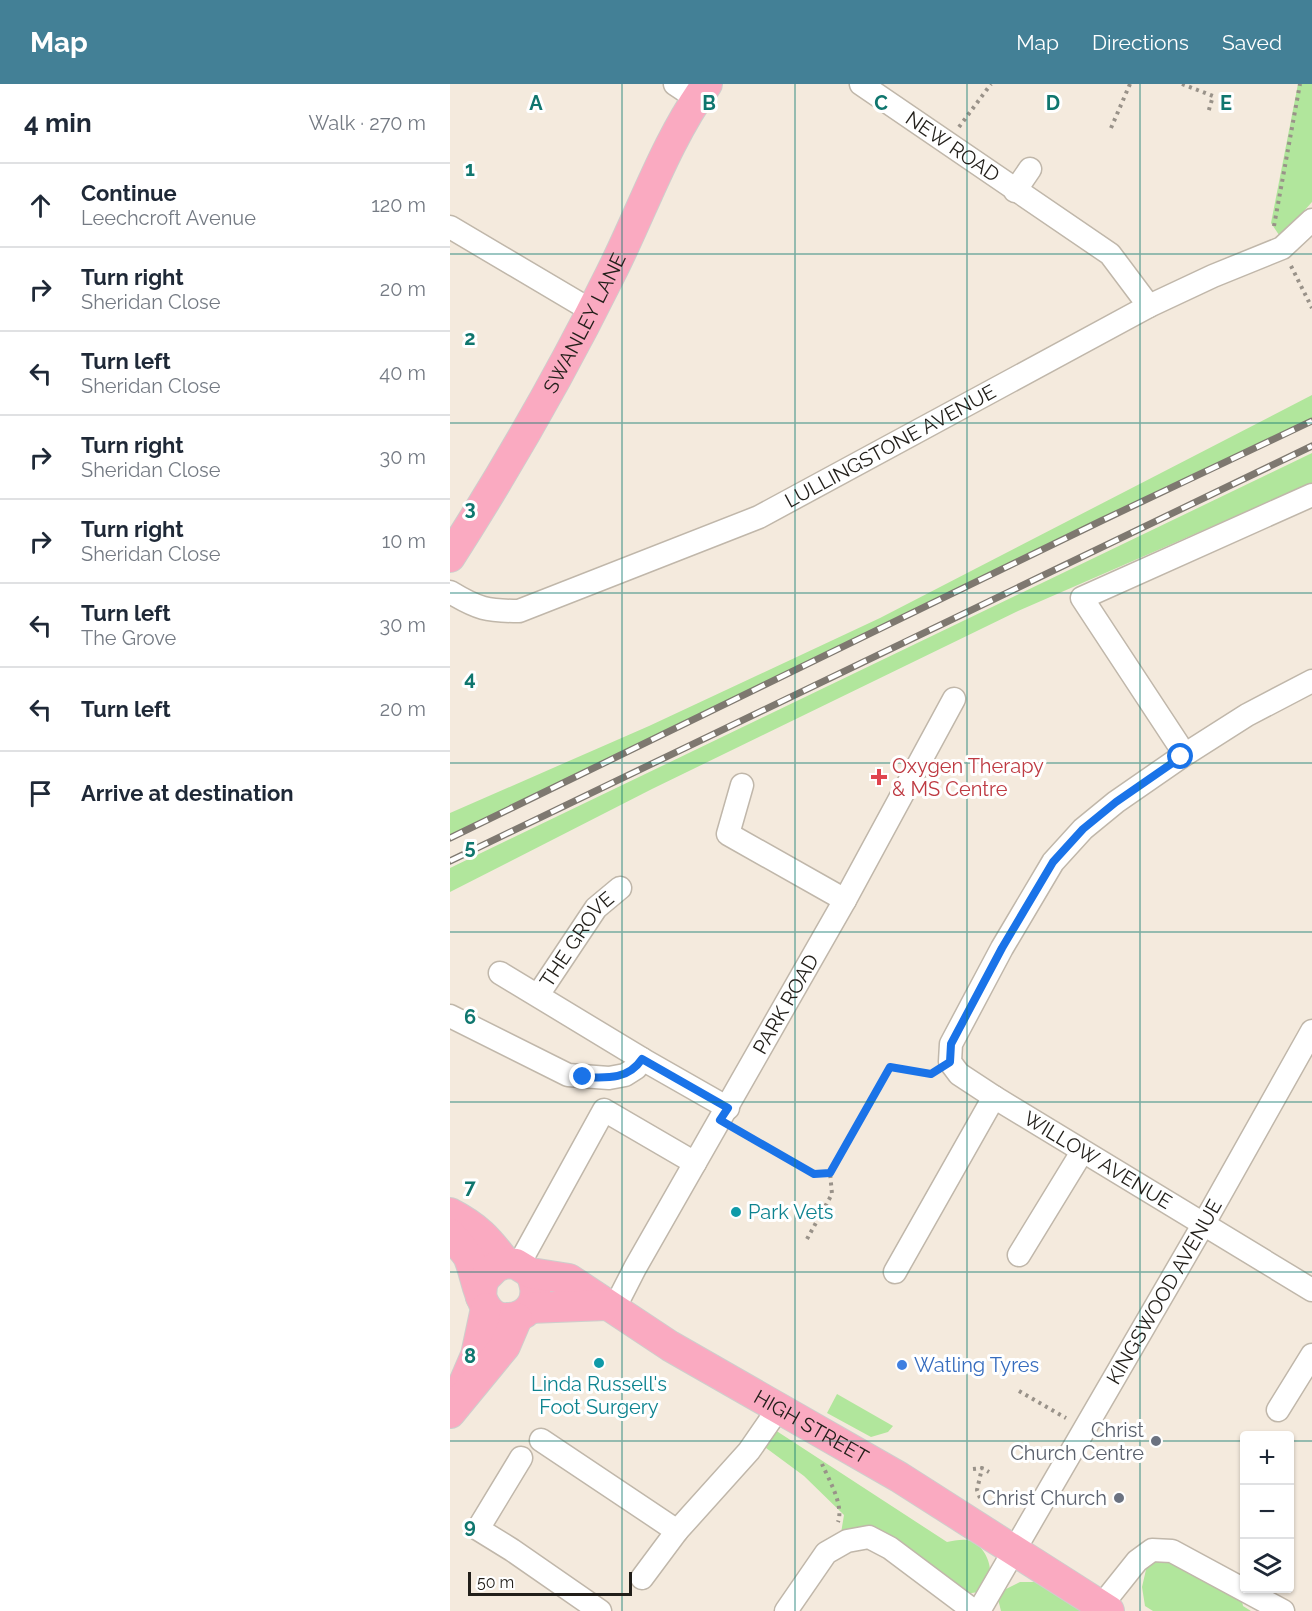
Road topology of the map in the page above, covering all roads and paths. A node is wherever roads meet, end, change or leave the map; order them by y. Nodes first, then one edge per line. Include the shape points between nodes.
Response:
1 (861, 84) edge
2 (991, 84) edge
3 (1130, 84) edge
4 (1182, 84) edge
5 (1300, 84) edge
6 (693, 89) edge
7 (1208, 113) dead end
8 (1111, 128) dead end
9 (947, 142) junction
10 (1029, 169) dead end
11 (1015, 191) junction
12 (1312, 220) edge
13 (450, 227) edge
14 (1282, 248) junction
15 (1149, 306) junction
16 (1312, 308) edge
17 (592, 311) junction
18 (1312, 495) edge
19 (450, 557) edge
20 (450, 592) edge
21 (1312, 681) edge
22 (954, 699) dead end
23 (1178, 744) dead end
24 (742, 785) dead end
25 (620, 888) dead end
26 (845, 900) junction
27 (500, 973) dead end
28 (538, 995) junction
29 (450, 1016) edge
30 (1312, 1031) edge
31 (642, 1059) junction
32 (950, 1062) junction
33 (994, 1097) junction
34 (724, 1114) junction
35 (1082, 1152) junction
36 (695, 1163) junction
37 (830, 1173) junction
38 (450, 1213) edge
39 (1203, 1225) junction
40 (450, 1234) edge
41 (807, 1239) dead end
42 (1019, 1255) dead end
43 (519, 1267) junction
44 (895, 1272) dead end
45 (1312, 1290) edge
46 (484, 1302) junction
47 (610, 1307) junction
48 (524, 1313) junction
49 (1312, 1355) edge
50 (1019, 1391) dead end
51 (778, 1408) junction
52 (1278, 1410) dead end
53 (451, 1412) edge
54 (1085, 1429) junction
55 (541, 1440) dead end
56 (521, 1458) dead end
57 (822, 1462) dead end
58 (982, 1468) junction
59 (973, 1469) dead end
60 (989, 1472) dead end
61 (983, 1507) dead end
62 (677, 1531) junction
63 (1014, 1551) junction
64 (826, 1553) junction
65 (642, 1578) dead end
66 (1105, 1609) edge
67 (600, 1611) edge
68 (786, 1611) edge
69 (974, 1611) edge
70 (979, 1611) edge
71 (1283, 1611) edge

1 - 9 street, NEW ROAD
2 - 9 path
3 - 8 path
4 - 7 path via 1213,96
5 - 14 path via 1273,229
6 - 17 main road, SWANLEY LANE
9 - 11 street, NEW ROAD
10 - 11 street, NEW ROAD
11 - 15 street, NEW ROAD via 1110,254
12 - 14 street, LULLINGSTONE AVENUE
13 - 17 street
14 - 15 street, LULLINGSTONE AVENUE
14 - 16 path
15 - 20 street, LULLINGSTONE AVENUE via 759,517 519,611 472,606
17 - 19 main road, SWANLEY LANE
18 - 23 street via 1082,598
21 - 32 street via 1247,715 1181,757 1083,829 1053,862 1002,948 951,1044
22 - 26 street, PARK ROAD
24 - 26 street via 728,834
25 - 28 street, THE GROVE via 596,908
26 - 34 street, PARK ROAD
27 - 28 street, THE GROVE
28 - 31 street, THE GROVE
29 - 31 street via 568,1075 625,1075
30 - 39 street, KINGSWOOD AVENUE
31 - 34 street, THE GROVE
32 - 33 street, WILLOW AVENUE via 959,1074
32 - 37 path via 931,1074 890,1067
33 - 35 street, WILLOW AVENUE
33 - 44 street
34 - 36 street, PARK ROAD
34 - 37 path via 814,1174
35 - 39 street, WILLOW AVENUE
35 - 42 street
36 - 43 street via 604,1110
36 - 47 street, PARK ROAD
37 - 41 path via 832,1194
38 - 43 main road via 464,1220
39 - 45 street, WILLOW AVENUE
39 - 54 street, KINGSWOOD AVENUE
40 - 46 main road via 468,1256
43 - 46 main road via 496,1267 485,1278
43 - 47 main road, HIGH STREET via 569,1279
43 - 48 main road via 536,1286 535,1298
46 - 48 main road via 494,1316 503,1319
46 - 53 main road via 476,1355
47 - 48 main road
47 - 51 main road, HIGH STREET
48 - 53 main road via 505,1346
49 - 52 street
50 - 54 path
51 - 62 street via 742,1459
51 - 63 main road, HIGH STREET
54 - 63 street, KINGSWOOD AVENUE
55 - 62 street
56 - 67 street via 478,1529
57 - 64 path via 841,1515
58 - 59 path
58 - 60 path
58 - 61 path via 977,1490
62 - 65 street
63 - 66 main road, HIGH STREET
63 - 70 street, KINGSWOOD AVENUE
64 - 68 street
64 - 69 street via 847,1541 869,1537 890,1548
66 - 71 street via 1137,1561 1152,1550 1172,1551

